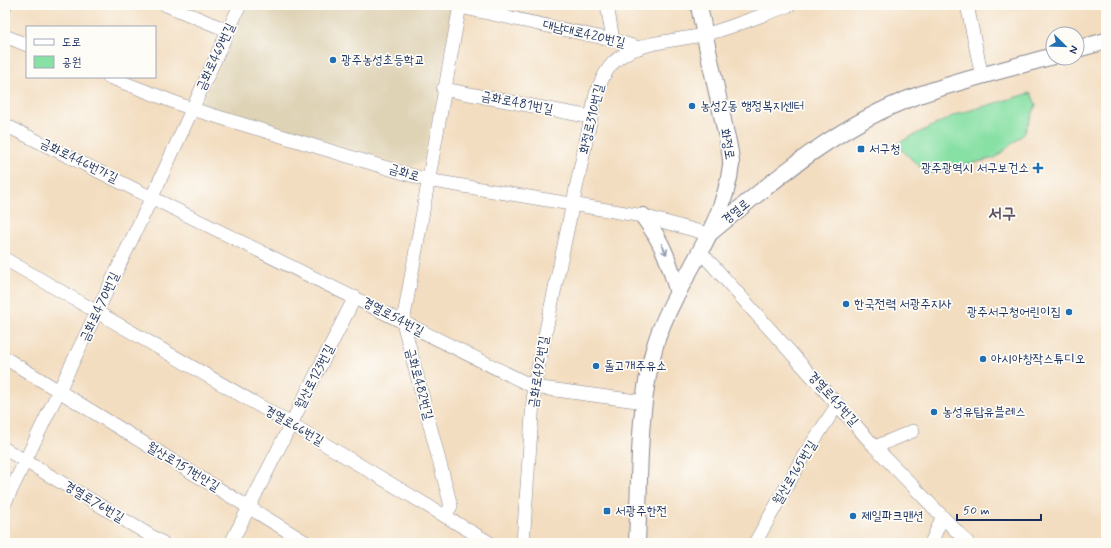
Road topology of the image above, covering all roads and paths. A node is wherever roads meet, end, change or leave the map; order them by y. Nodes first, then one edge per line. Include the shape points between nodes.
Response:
1 (166, 5) edge
2 (240, 5) edge
3 (607, 5) edge
4 (700, 5) edge
5 (790, 5) edge
6 (968, 5) edge
7 (460, 6) edge
8 (229, 31) junction
9 (705, 34) junction
10 (5, 36) edge
11 (613, 40) junction
12 (1106, 41) edge
13 (26, 45) edge
14 (639, 48) junction
15 (1085, 48) edge
16 (1045, 58) edge
17 (982, 77) junction
18 (112, 78) edge
19 (444, 89) junction
20 (192, 109) junction
21 (591, 117) junction
22 (5, 124) edge
23 (427, 180) junction
24 (152, 197) junction
25 (573, 204) junction
26 (643, 216) junction
27 (708, 234) junction
28 (700, 251) junction
29 (5, 259) edge
30 (678, 293) junction
31 (356, 297) junction
32 (97, 312) junction
33 (403, 322) junction
34 (5, 358) edge
35 (534, 387) junction
36 (59, 392) junction
37 (644, 402) junction
38 (838, 404) junction
39 (291, 424) junction
40 (913, 431) dead end
41 (875, 448) junction
42 (5, 449) edge
43 (26, 462) junction
44 (5, 503) edge
45 (249, 507) junction
46 (445, 516) junction
47 (942, 518) junction
48 (163, 543) edge
49 (231, 543) edge
50 (307, 543) edge
51 (490, 543) edge
52 (523, 543) edge
53 (637, 543) edge
54 (755, 543) edge
55 (931, 543) edge
56 (968, 543) edge

1 - 8 street
2 - 8 street, 금화로469번길
3 - 11 street
4 - 9 street, 화정로
5 - 9 street, 화정로310번길
6 - 17 street
7 - 11 street, 대남대로420번길
7 - 19 street
8 - 20 street, 금화로469번길
9 - 14 street, 화정로310번길
9 - 27 street, 화정로 via 731,163 725,194
10 - 13 street
11 - 14 street, 대남대로420번길
12 - 15 street
14 - 21 street, 화정로310번길 via 624,54 612,63 602,78
16 - 17 street, 경열로
17 - 27 street, 경열로 via 916,96 879,112 838,135 783,174
18 - 20 street, 금화로
19 - 21 street, 금화로481번길
19 - 23 street
20 - 23 street, 금화로
20 - 24 street, 금화로470번길
21 - 25 street, 화정로310번길
22 - 24 street, 금화로446번가길
23 - 25 street, 금화로
23 - 33 street, 금화로482번길
24 - 31 street, 경열로54번길
24 - 32 street, 금화로470번길
25 - 26 street, 금화로
25 - 35 street, 금화로492번길
26 - 27 street, 금화로
26 -> 30 street via 657,234 666,252
27 - 28 street, 경열로
28 - 30 street, 경열로
28 - 38 street, 경열로45번길
29 - 32 street, 경열로66번길
30 - 37 street, 경열로 via 658,339 646,383
31 - 33 street, 경열로54번길
31 - 39 street, 월산로123번길
32 - 36 street, 금화로470번길
32 - 39 street, 경열로66번길
33 - 35 street, 경열로54번길
33 - 46 street, 금화로482번길 via 451,506
34 - 36 street, 월산로151번안길
35 - 37 street, 경열로54번길
35 - 52 street, 금화로492번길
36 - 43 street, 금화로470번길
36 - 45 street, 월산로151번안길
37 - 53 street, 경열로
38 - 41 street, 경열로45번길
38 - 54 street, 월산로165번길 via 803,457
39 - 45 street, 월산로123번길
39 - 46 street, 경열로66번길
40 - 41 street
41 - 47 street, 경열로45번길
42 - 43 street, 경열로76번길
43 - 44 street, 금화로470번길
43 - 48 street, 경열로76번길
45 - 49 street, 월산로123번길
45 - 50 street, 월산로151번안길
46 - 51 street, 경열로66번길
47 - 55 street
47 - 56 street, 경열로45번길

